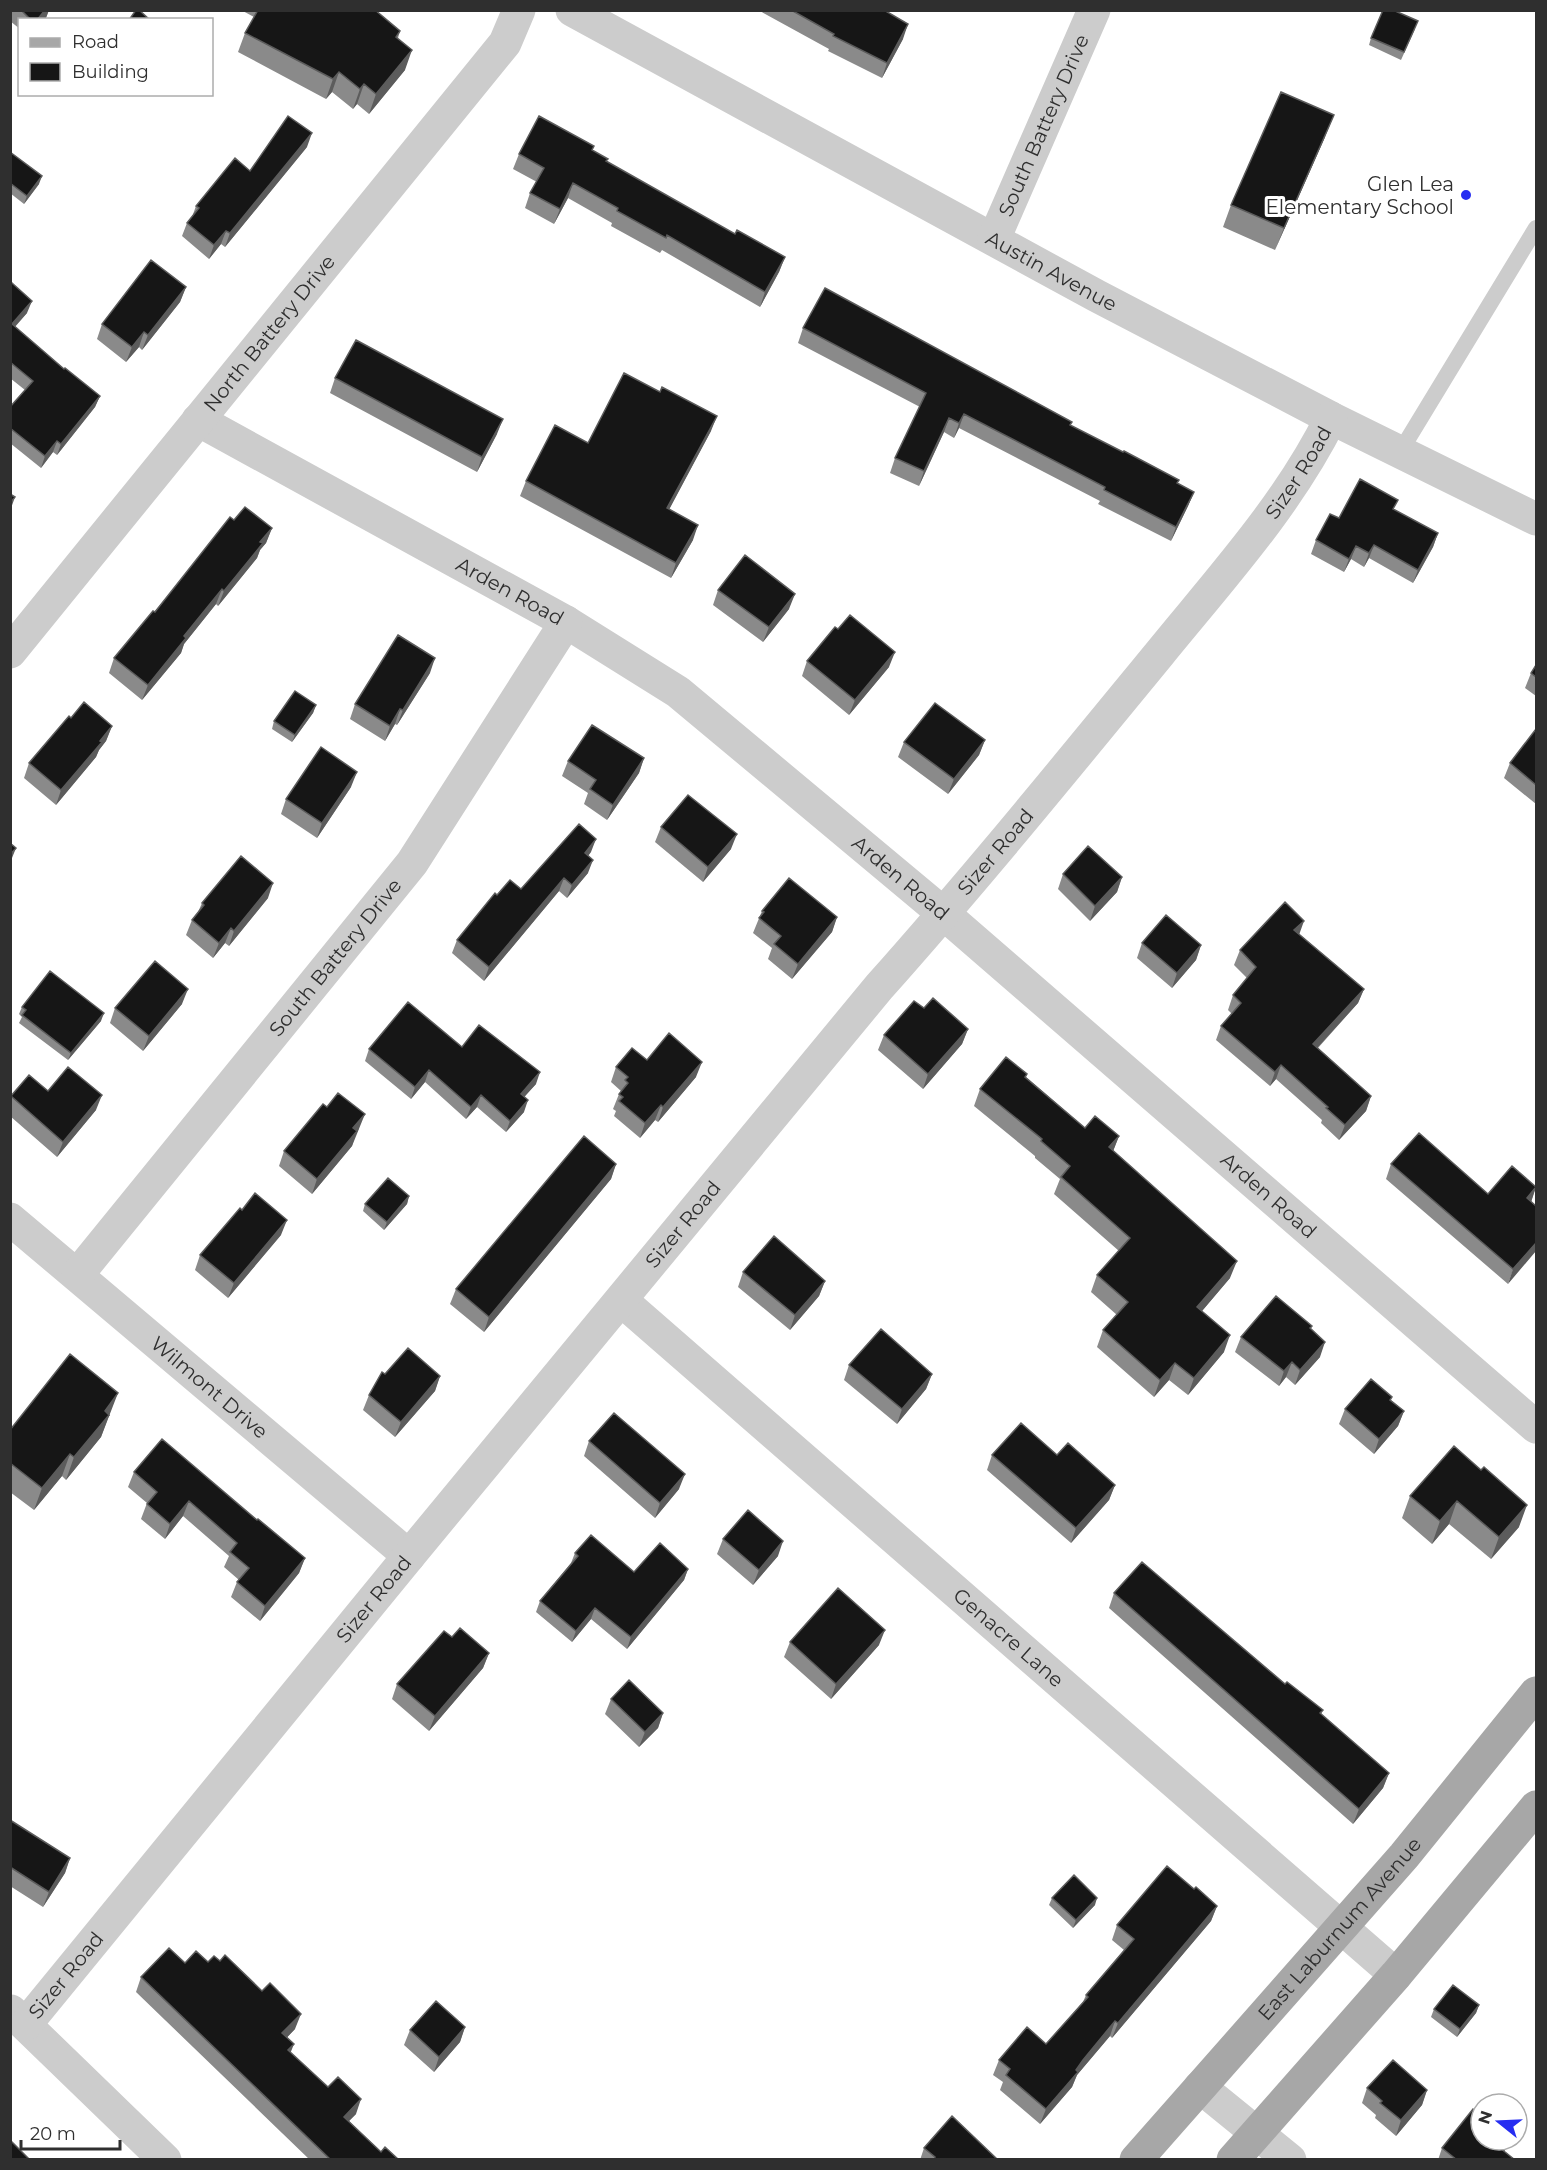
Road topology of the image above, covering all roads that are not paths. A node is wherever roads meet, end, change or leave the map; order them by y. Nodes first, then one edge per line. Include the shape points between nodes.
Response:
1 (519, 10) edge
2 (572, 10) edge
3 (1094, 10) edge
4 (1536, 228) edge
5 (994, 239) junction
6 (1331, 418) junction
7 (198, 420) junction
8 (1400, 452) junction
9 (1536, 519) edge
10 (566, 622) junction
11 (10, 652) edge
12 (944, 914) junction
13 (10, 1219) edge
14 (78, 1274) junction
15 (621, 1300) junction
16 (1536, 1427) edge
17 (409, 1556) junction
18 (1532, 1710) edge
19 (1536, 1807) edge
20 (1341, 1927) junction
21 (1396, 1976) junction
22 (18, 2017) edge
23 (1200, 2087) junction
24 (1257, 2133) junction
25 (165, 2160) edge
26 (1136, 2160) edge
27 (1233, 2160) edge
28 (1290, 2160) edge

1 - 7 street, North Battery Drive via 506,42
2 - 5 street, Austin Avenue
3 - 5 street, South Battery Drive
4 - 8 lane
5 - 6 street, Austin Avenue
6 - 8 street, Austin Avenue
6 - 12 street, Sizer Road via 1279,504
7 - 10 street, Arden Road
7 - 11 street, North Battery Drive
8 - 9 street, Austin Avenue
10 - 12 street, Arden Road via 678,692
10 - 14 street, South Battery Drive via 412,863
12 - 15 street, Sizer Road via 879,987
12 - 16 street, Arden Road
13 - 14 street, Wilmont Drive
14 - 17 street, Wilmont Drive
15 - 17 street, Sizer Road
15 - 20 street, Genacre Lane
17 - 22 street, Sizer Road
18 - 20 main road, East Laburnum Avenue
19 - 21 main road
20 - 21 street, Genacre Lane
20 - 23 main road, East Laburnum Avenue
21 - 24 main road
22 - 25 street
23 - 24 street
23 - 26 main road, East Laburnum Avenue
24 - 27 main road
24 - 28 street

